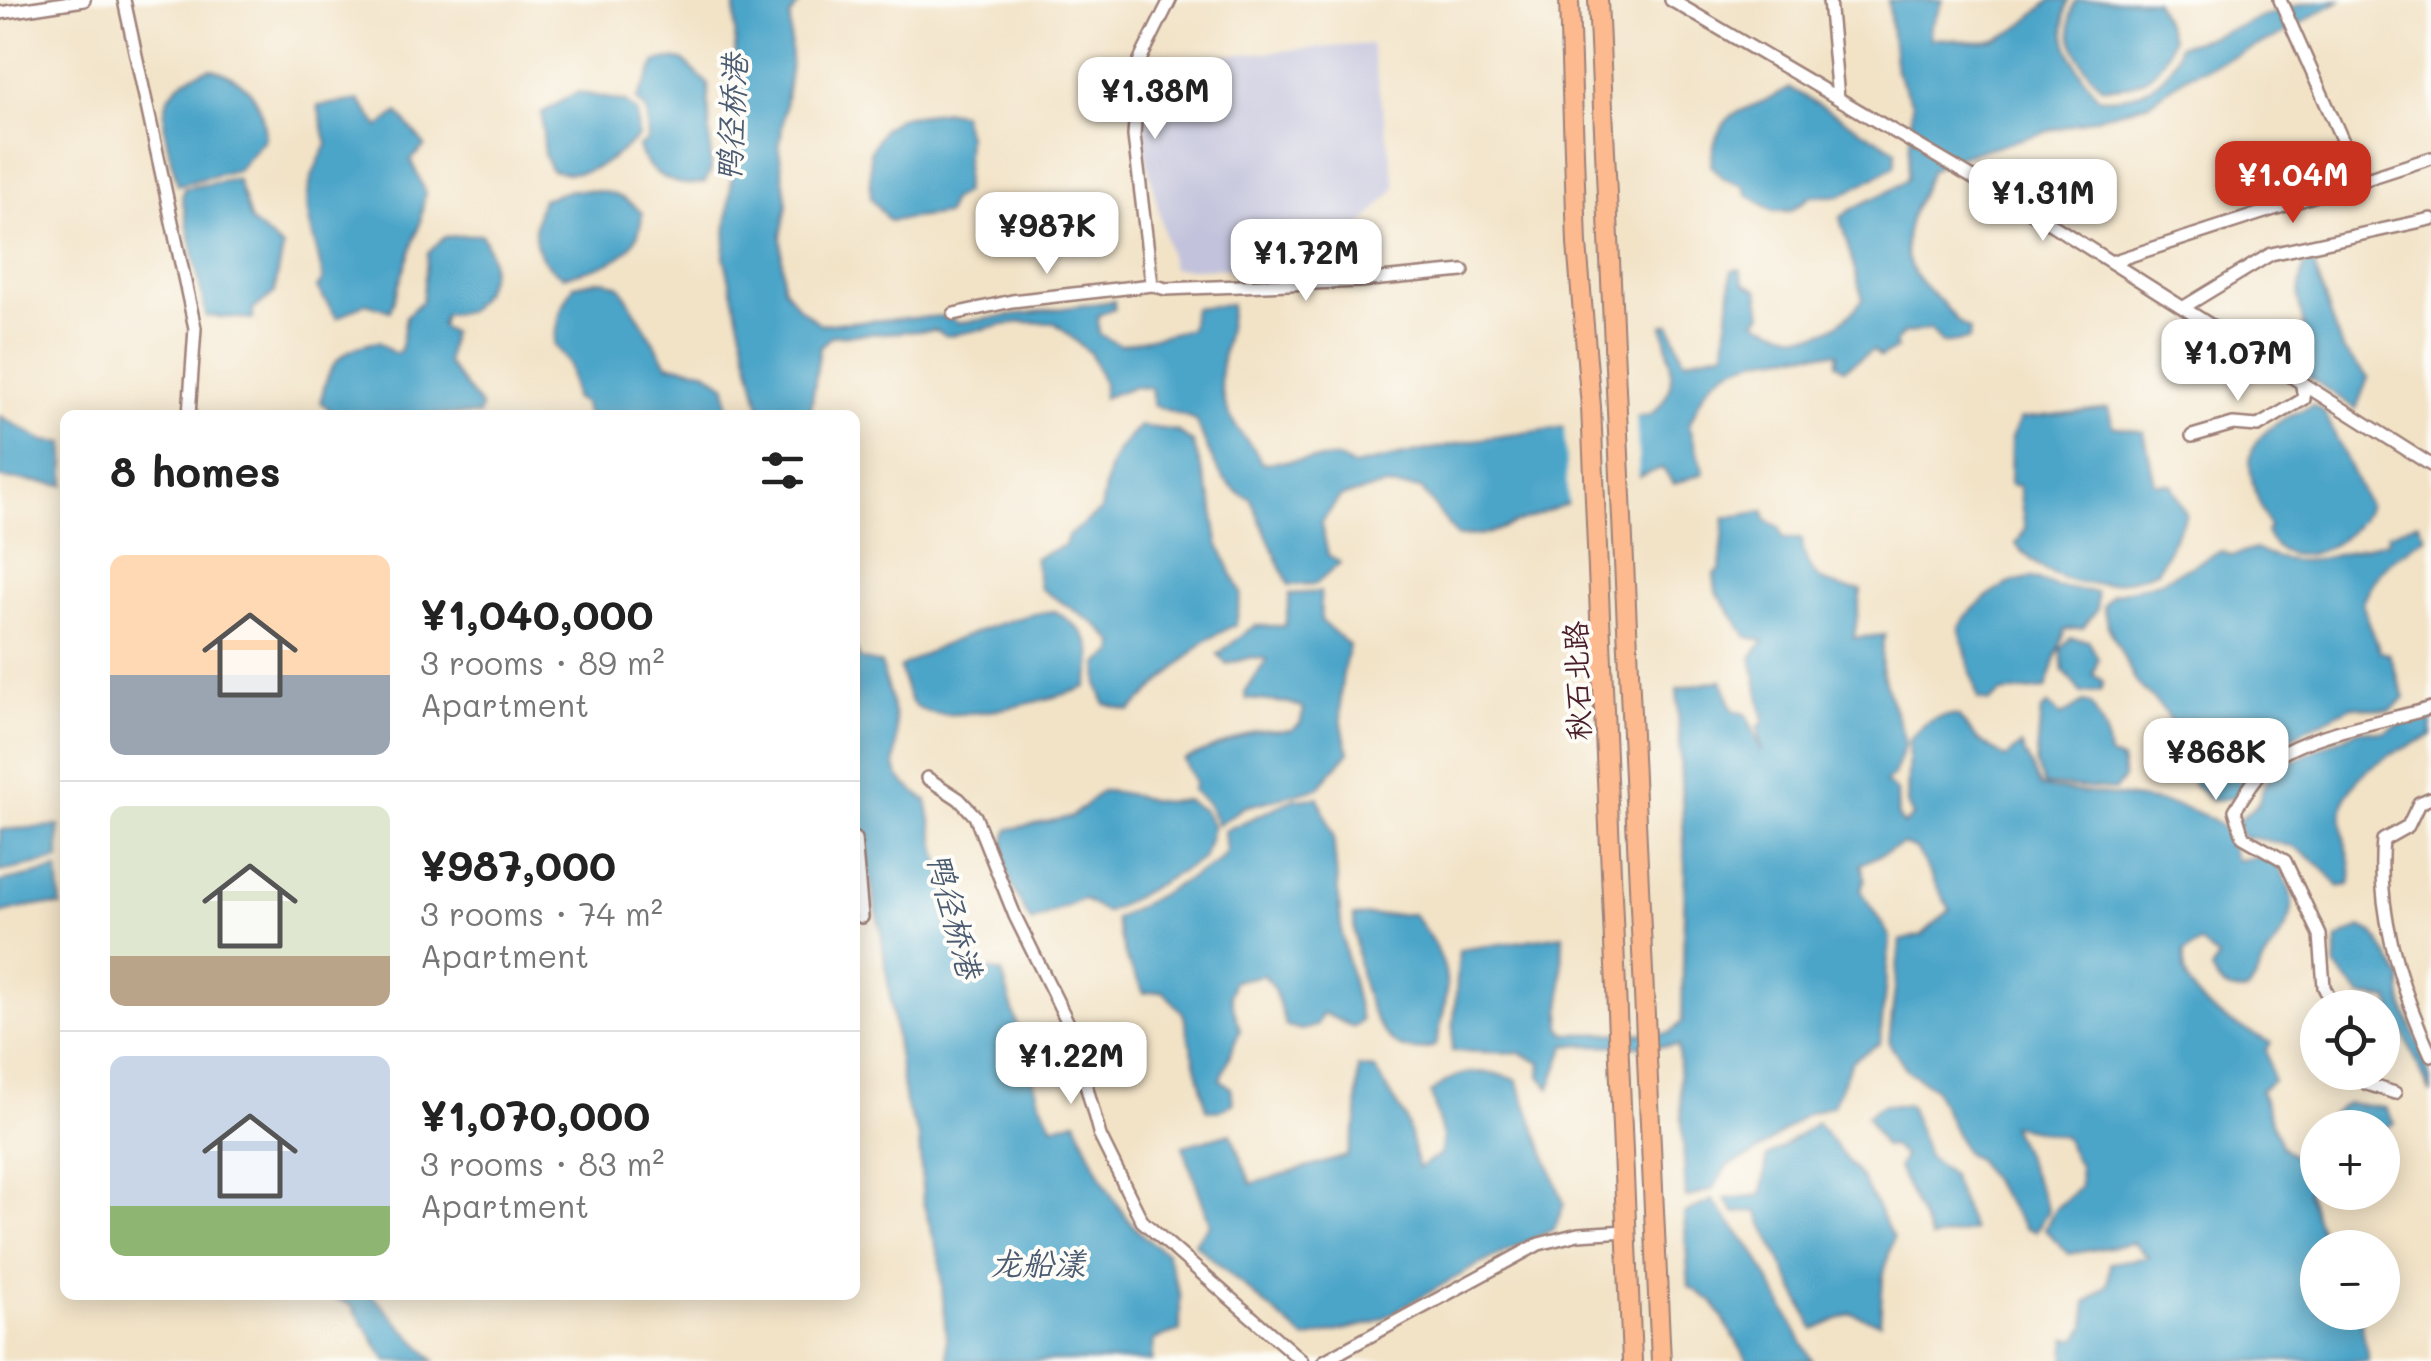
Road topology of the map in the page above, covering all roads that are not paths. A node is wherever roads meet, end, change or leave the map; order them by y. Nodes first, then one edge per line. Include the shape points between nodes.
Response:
1 (84, 0) edge
2 (124, 0) edge
3 (1170, 0) edge
4 (1569, 0) edge
5 (1598, 0) edge
6 (1671, 0) edge
7 (1829, 0) edge
8 (2280, 0) edge
9 (0, 12) edge
10 (1838, 98) junction
11 (2431, 158) edge
12 (2360, 180) junction
13 (2431, 219) edge
14 (2111, 262) junction
15 (1463, 271) dead end
16 (1152, 285) junction
17 (2184, 307) junction
18 (954, 314) dead end
19 (2301, 380) junction
20 (189, 410) edge
21 (2192, 436) dead end
22 (2431, 464) edge
23 (2431, 708) edge
24 (927, 778) dead end
25 (2431, 798) edge
26 (860, 895) edge
27 (862, 917) dead end
28 (2325, 990) edge
29 (2431, 1055) edge
30 (2386, 1090) edge
31 (2395, 1093) dead end
32 (1627, 1231) junction
33 (1302, 1361) edge
34 (1324, 1361) edge
35 (1632, 1361) edge
36 (1661, 1361) edge

1 - 9 street
2 - 20 street via 196,328
3 - 16 street via 1139,62 1134,136
4 - 32 main road, 秋石北路
5 - 36 main road, 秋石北路
6 - 10 street
7 - 10 street
8 - 12 street
10 - 14 street
11 - 12 street
12 - 14 street
13 - 17 street via 2271,254
14 - 17 street
15 - 16 street via 1360,281
16 - 18 street
17 - 19 street
19 - 21 street via 2304,399 2258,426 2233,424
19 - 22 street
23 - 28 street via 2386,723 2357,723 2270,762 2235,810 2243,837 2285,861 2320,935
24 - 33 street via 975,816 1072,1029 1100,1136 1142,1221
25 - 29 street via 2419,803 2408,826 2383,840 2381,861 2391,947
26 - 27 street
30 - 31 street
32 - 34 street via 1539,1244
32 - 35 main road, 秋石北路

